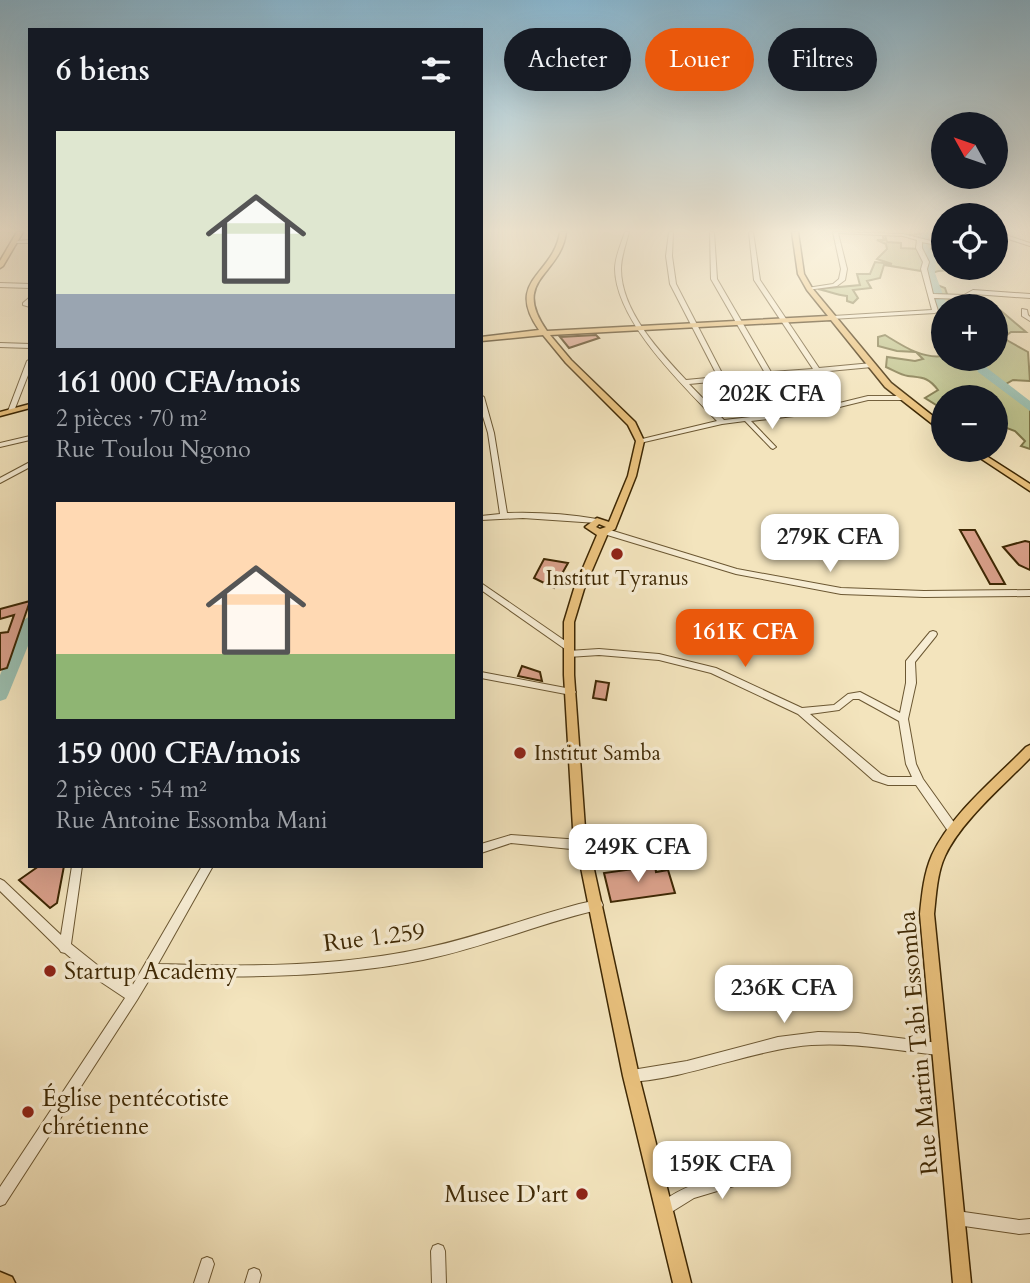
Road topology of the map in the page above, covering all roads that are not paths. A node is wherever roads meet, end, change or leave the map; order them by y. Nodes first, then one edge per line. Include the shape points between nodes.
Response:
1 (530, 292) edge
2 (621, 292) edge
3 (676, 292) edge
4 (722, 292) edge
5 (765, 292) edge
6 (811, 292) edge
7 (970, 294) edge
8 (1002, 294) edge
9 (1008, 294) edge
10 (1030, 296) edge
11 (1024, 310) dead end
12 (931, 311) edge
13 (832, 316) junction
14 (1030, 319) edge
15 (783, 320) junction
16 (737, 322) junction
17 (693, 324) junction
18 (640, 327) junction
19 (542, 332) junction
20 (483, 339) edge
21 (0, 345) edge
22 (28, 346) edge
23 (28, 365) edge
24 (872, 365) junction
25 (817, 370) junction
26 (769, 375) junction
27 (722, 379) junction
28 (687, 382) junction
29 (902, 398) junction
30 (483, 404) edge
31 (28, 407) edge
32 (11, 411) junction
33 (0, 414) edge
34 (746, 419) junction
35 (931, 419) edge
36 (722, 422) junction
37 (483, 432) edge
38 (491, 433) junction
39 (28, 438) edge
40 (640, 442) junction
41 (0, 445) edge
42 (774, 447) dead end
43 (988, 462) edge
44 (28, 465) edge
45 (0, 481) edge
46 (1030, 488) edge
47 (504, 515) junction
48 (483, 518) edge
49 (600, 528) junction
50 (483, 587) edge
51 (1030, 593) edge
52 (933, 634) dead end
53 (568, 650) junction
54 (483, 675) edge
55 (571, 692) junction
56 (802, 712) junction
57 (903, 719) junction
58 (1030, 750) edge
59 (919, 781) junction
60 (954, 831) junction
61 (581, 845) junction
62 (483, 848) edge
63 (77, 868) edge
64 (207, 868) edge
65 (0, 884) edge
66 (597, 905) junction
67 (65, 948) junction
68 (150, 969) junction
69 (133, 996) junction
70 (939, 1049) junction
71 (631, 1076) junction
72 (769, 1169) dead end
73 (0, 1199) edge
74 (665, 1209) junction
75 (957, 1218) junction
76 (1030, 1226) edge
77 (438, 1251) dead end
78 (207, 1264) dead end
79 (0, 1281) edge
80 (6, 1283) edge
81 (201, 1283) edge
82 (439, 1283) edge
83 (682, 1283) edge
84 (962, 1283) edge

1 - 19 main road via 529,304
2 - 18 street
3 - 17 street
4 - 16 street
5 - 15 street
6 - 13 main road
7 - 8 street
9 - 10 street
11 - 14 street
12 - 13 street
13 - 15 main road
13 - 24 main road
15 - 16 main road
15 - 25 street
16 - 17 main road
16 - 26 street
17 - 18 main road
17 - 27 street
18 - 19 main road
18 - 28 street via 660,356
19 - 20 main road
19 - 40 main road via 632,424
21 - 22 street
23 - 32 street
24 - 25 street
24 - 29 main road
25 - 26 street
26 - 27 street
27 - 28 street
28 - 36 street
29 - 34 street via 868,398 811,412
29 - 35 main road
30 - 38 street
31 - 32 main road
32 - 33 main road
34 - 36 street
34 - 42 street
36 - 40 street
37 - 38 street
38 - 47 street
39 - 41 street
40 - 49 main road via 618,507
43 - 46 main road
44 - 45 street
47 - 48 street
47 - 49 street via 565,518
49 - 51 street via 736,571 841,591
49 - 53 main road via 572,608
50 - 53 street
52 - 57 street via 910,661 911,683
53 - 55 main road
53 - 56 street via 659,657 713,670
54 - 55 street
55 - 61 main road
56 - 57 street via 836,708 860,695
56 - 59 street via 877,777
57 - 59 street
58 - 60 main road, Rue Martin Tabi Essomba
59 - 60 street
60 - 70 main road, Rue Martin Tabi Essomba via 939,854 927,914
61 - 62 street via 511,839
61 - 66 main road
63 - 67 street
64 - 68 street
65 - 67 street
66 - 68 street, Rue 1.259 via 407,957 281,968
66 - 71 main road
67 - 69 street
68 - 69 street
69 - 73 street
70 - 71 street via 837,1037 779,1042 660,1075
70 - 75 main road, Rue Martin Tabi Essomba
71 - 74 main road
72 - 74 street via 691,1192
74 - 83 main road
75 - 76 street
75 - 84 main road, Rue Martin Tabi Essomba
77 - 82 street
78 - 81 street
79 - 80 main road

